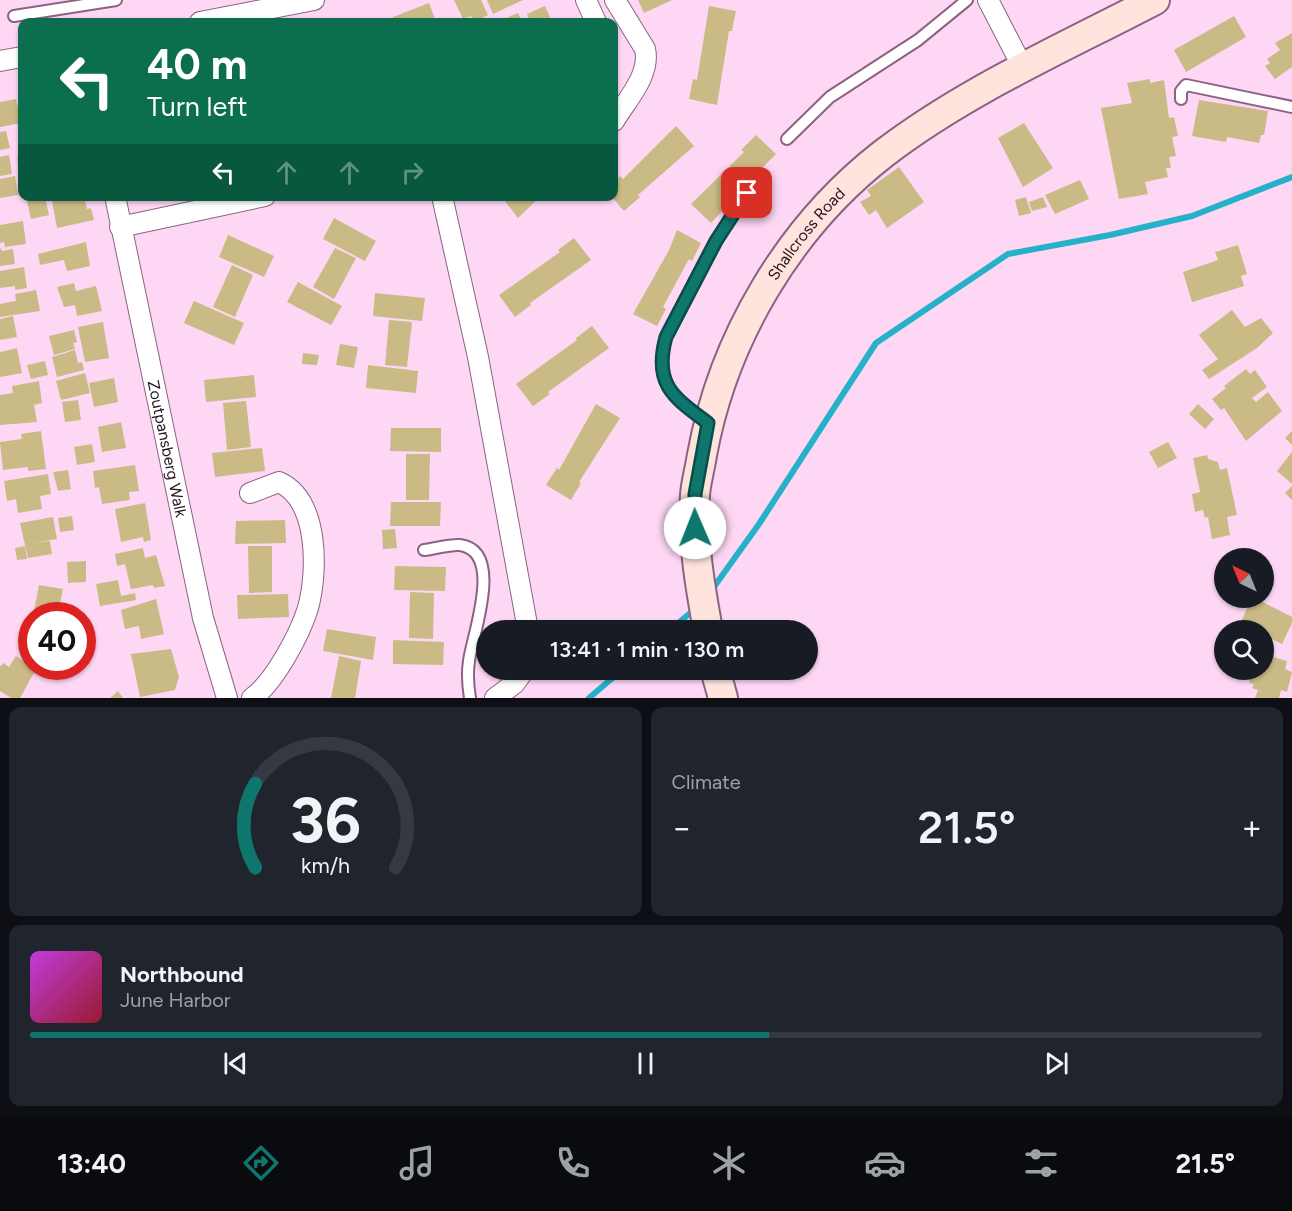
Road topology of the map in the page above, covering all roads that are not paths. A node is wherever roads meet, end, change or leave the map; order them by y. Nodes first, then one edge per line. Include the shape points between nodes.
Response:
1 (116, 0) edge
2 (314, 0) edge
3 (586, 0) edge
4 (615, 0) edge
5 (967, 0) edge
6 (988, 0) edge
7 (1155, 0) edge
8 (289, 2) edge
9 (14, 16) dead end
10 (218, 18) edge
11 (594, 18) edge
12 (18, 58) edge
13 (0, 61) edge
14 (1023, 69) junction
15 (1181, 99) dead end
16 (1292, 106) edge
17 (618, 115) edge
18 (787, 139) dead end
19 (747, 193) dead end
20 (116, 201) edge
21 (242, 201) edge
22 (443, 201) edge
23 (120, 227) junction
24 (708, 423) junction
25 (250, 493) dead end
26 (424, 550) dead end
27 (526, 620) edge
28 (707, 620) edge
29 (517, 680) edge
30 (718, 680) edge
31 (225, 697) edge
32 (252, 698) edge
33 (470, 698) edge
34 (495, 698) edge
35 (723, 698) edge

1 - 9 lane
2 - 8 street
3 - 11 street
4 - 17 street via 647,58 643,74
5 - 18 lane via 918,40 830,97
6 - 14 street
7 - 14 street, Shallcross Road
8 - 10 street
12 - 13 street
14 - 24 street, Shallcross Road via 932,120 882,155 841,191 766,288 736,342
15 - 16 lane via 1186,85
19 - 24 lane via 716,241 663,350 661,366 668,391
20 - 23 street, Zoutpansberg Walk
21 - 23 street
22 - 27 street via 478,357
23 - 31 street, Zoutpansberg Walk via 203,618
24 - 28 street, Shallcross Road via 695,494 696,545
25 - 32 street via 279,482 299,498 308,523 313,575 307,610 288,651 269,681
26 - 33 lane via 459,545 479,558 484,584 469,660
29 - 34 street
30 - 35 street

